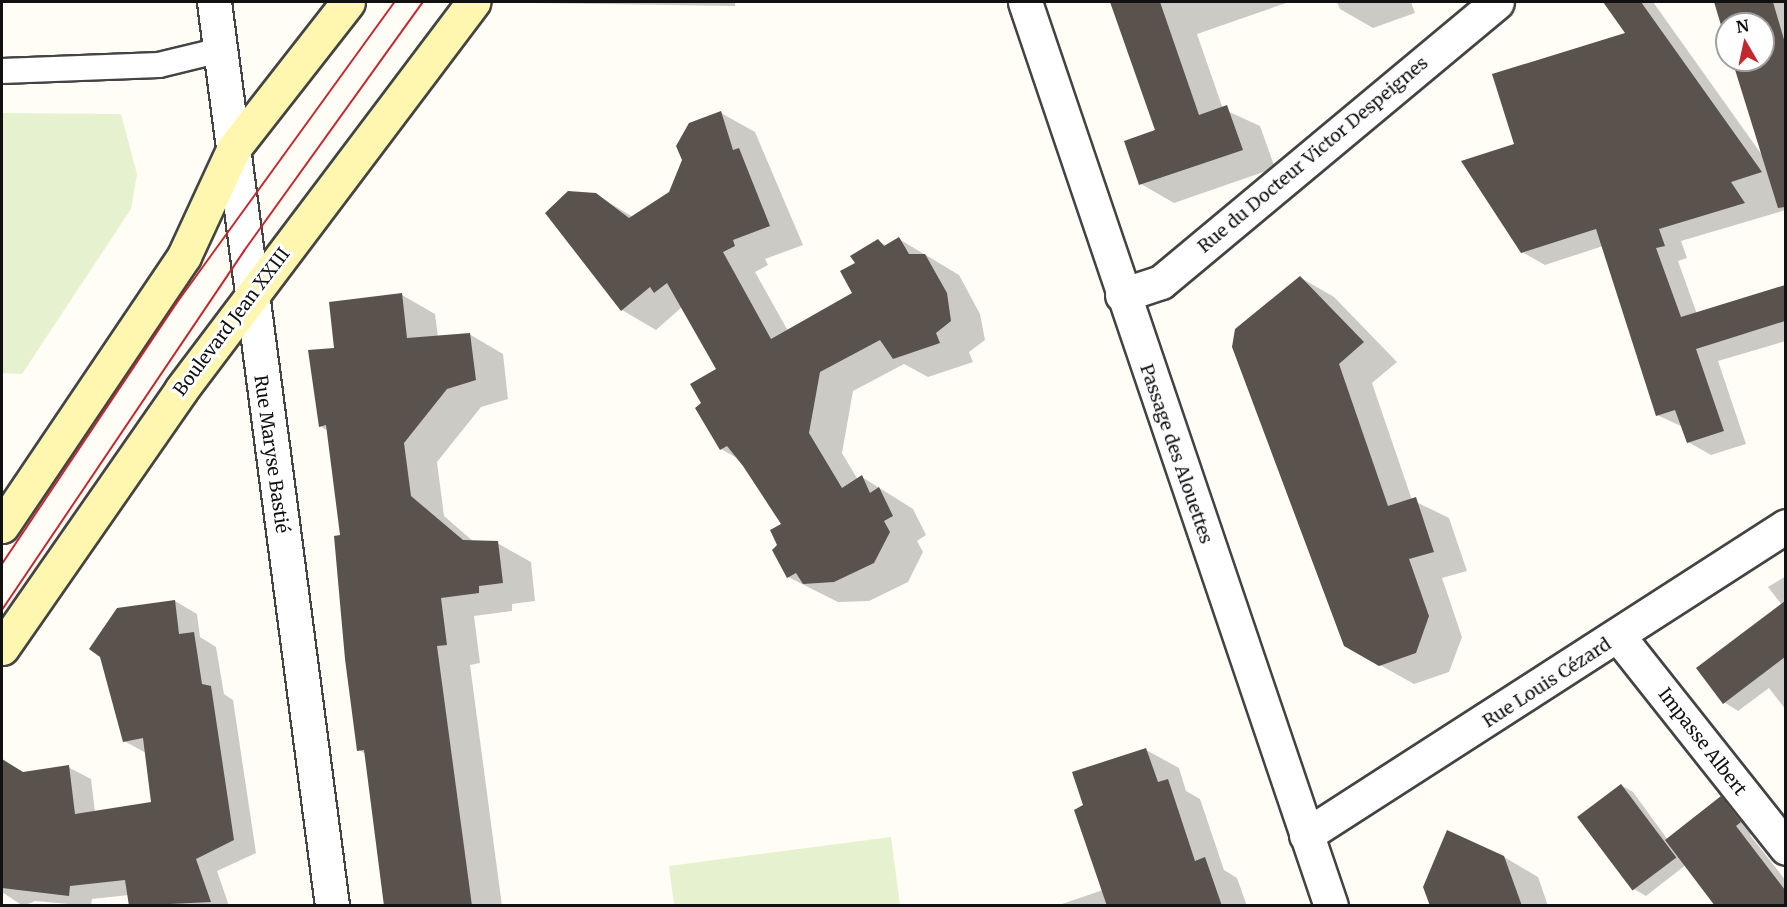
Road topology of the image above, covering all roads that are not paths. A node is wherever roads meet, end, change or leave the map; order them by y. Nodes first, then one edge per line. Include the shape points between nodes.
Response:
1 (214, 2) edge
2 (348, 2) edge
3 (473, 2) edge
4 (1025, 2) edge
5 (1497, 2) edge
6 (221, 50) junction
7 (2, 71) edge
8 (234, 148) junction
9 (1122, 295) junction
10 (250, 298) junction
11 (2, 526) edge
12 (1785, 526) edge
13 (1619, 637) junction
14 (2, 648) edge
15 (1306, 835) junction
16 (1785, 848) edge
17 (332, 906) edge
18 (1331, 906) edge

1 - 6 street, Rue Maryse Bastié
2 - 8 main road
3 - 10 main road, Boulevard Jean XXIII
4 - 9 street, Passage des Alouettes
5 - 9 street, Rue du Docteur Victor Despeignes via 1161,282
6 - 7 lane via 159,65
6 - 8 street, Rue Maryse Bastié
8 - 10 street, Rue Maryse Bastié
8 - 11 main road via 184,256
9 - 15 street, Passage des Alouettes
10 - 14 main road, Boulevard Jean XXIII
10 - 17 street, Rue Maryse Bastié
12 - 13 street, Rue Louis Cézard
13 - 15 street, Rue Louis Cézard
13 - 16 street, Impasse Albert
15 - 18 street, Passage des Alouettes

